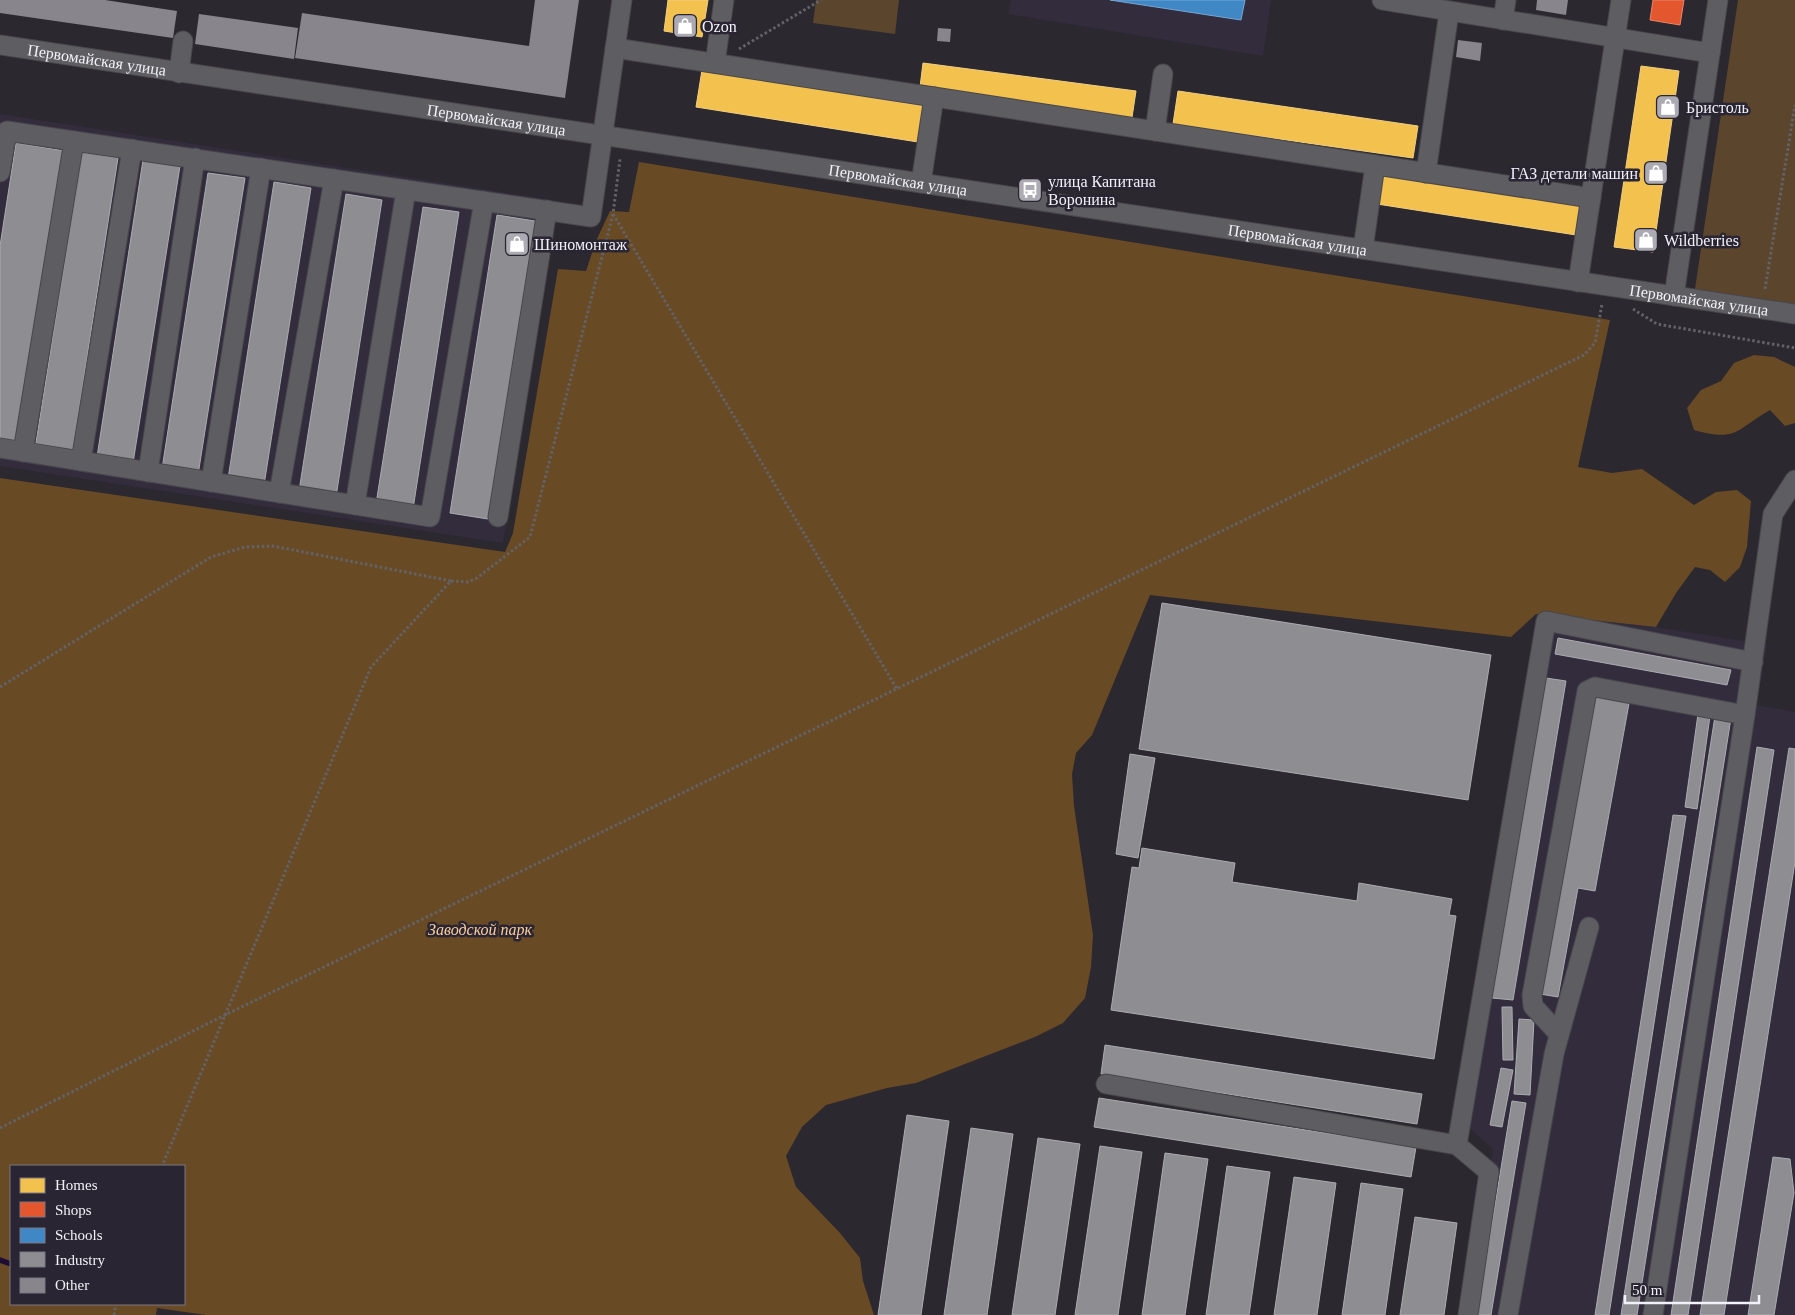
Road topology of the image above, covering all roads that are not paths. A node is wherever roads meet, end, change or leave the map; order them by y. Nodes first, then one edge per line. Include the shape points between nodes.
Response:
1 (622, 0) edge
2 (724, 0) edge
3 (1382, 0) edge
4 (1506, 0) edge
5 (1621, 0) edge
6 (1718, 0) edge
7 (1449, 12) junction
8 (1502, 20) junction
9 (1615, 37) junction
10 (183, 41) dead end
11 (0, 45) edge
12 (614, 48) junction
13 (1710, 53) junction
14 (715, 63) junction
15 (179, 73) junction
16 (1163, 74) dead end
17 (934, 97) junction
18 (1155, 131) junction
19 (601, 136) junction
20 (74, 141) junction
21 (132, 149) junction
22 (195, 158) junction
23 (1374, 165) junction
24 (261, 168) junction
25 (0, 172) edge
26 (1426, 173) junction
27 (334, 179) junction
28 (921, 184) junction
29 (406, 190) junction
30 (1591, 198) junction
31 (484, 201) junction
32 (547, 210) junction
33 (1363, 249) junction
34 (1578, 282) junction
35 (1674, 296) junction
36 (1795, 314) edge
37 (0, 448) edge
38 (22, 452) junction
39 (81, 461) junction
40 (148, 472) junction
41 (1795, 480) edge
42 (211, 482) junction
43 (279, 493) junction
44 (355, 505) junction
45 (498, 517) dead end
46 (1753, 662) junction
47 (1746, 715) junction
48 (1589, 927) dead end
49 (1558, 1033) junction
50 (1106, 1084) dead end
51 (1457, 1145) junction
52 (1468, 1315) edge
53 (1508, 1315) edge
54 (1653, 1315) edge

1 - 12 street
2 - 14 street
3 - 7 street
4 - 8 street
5 - 9 street
6 - 13 street
7 - 8 street
7 - 26 street
8 - 9 street
9 - 13 street
9 - 30 street
10 - 15 street
11 - 15 street, Первомайская улица
12 - 14 street
12 - 19 street
13 - 35 street
14 - 17 street
15 - 19 street, Первомайская улица
16 - 18 street
17 - 18 street
17 - 28 street
18 - 23 street
19 - 28 street, Первомайская улица
19 - 32 street via 591,218
20 - 21 street
20 - 25 street via 7,131
20 - 38 street
21 - 22 street
21 - 39 street
22 - 24 street
22 - 40 street
23 - 26 street
23 - 33 street
24 - 27 street
24 - 42 street
26 - 30 street
27 - 29 street
27 - 43 street
28 - 33 street, Первомайская улица
29 - 31 street
29 - 44 street
30 - 34 street
31 - 32 street
31 - 44 street via 430,517
32 - 45 street
33 - 34 street, Первомайская улица
34 - 35 street, Первомайская улица
35 - 36 street, Первомайская улица
37 - 38 street
38 - 39 street
39 - 40 street
40 - 42 street
41 - 46 street via 1773,514
42 - 43 street
43 - 44 street
46 - 47 street
46 - 51 street via 1546,622
47 - 49 street via 1595,687 1587,691 1532,995 1533,1006
47 - 54 street
48 - 49 street
49 - 53 street
50 - 51 street
51 - 52 street via 1490,1172

